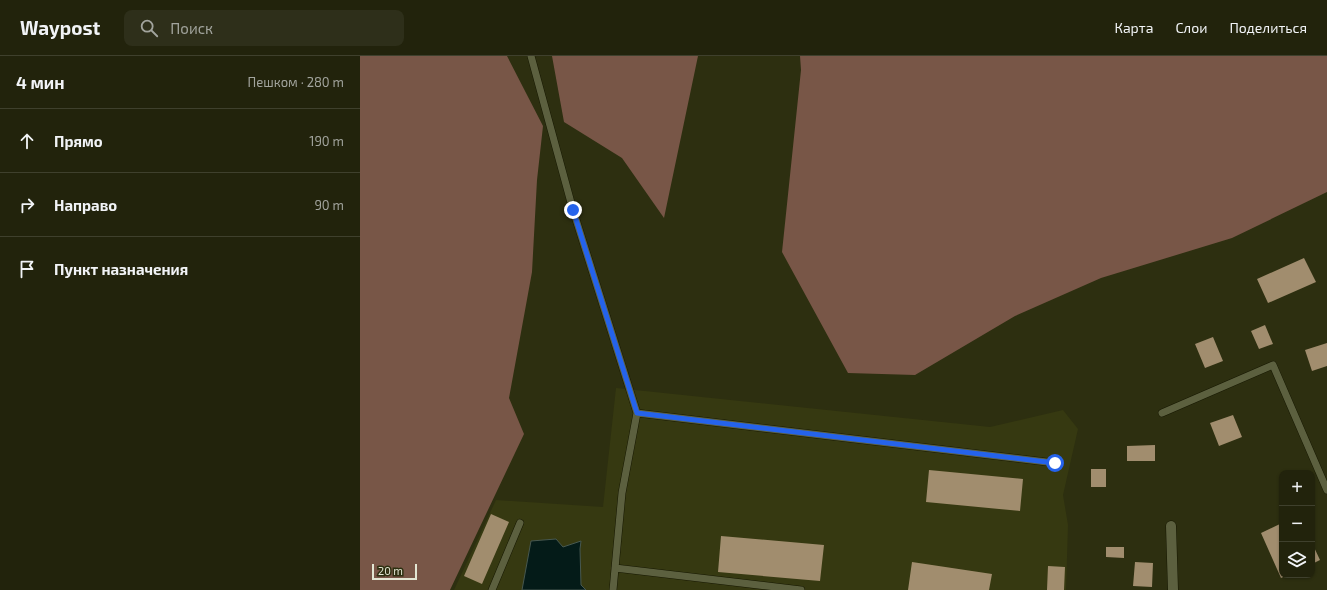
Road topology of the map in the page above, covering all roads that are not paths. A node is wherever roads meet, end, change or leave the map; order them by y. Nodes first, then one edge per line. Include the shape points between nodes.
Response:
1 (531, 56) edge
2 (637, 413) junction
3 (1162, 413) dead end
4 (1055, 463) dead end
5 (1327, 490) edge
6 (520, 523) dead end
7 (1171, 526) dead end
8 (615, 568) junction
9 (492, 590) edge
10 (614, 590) edge
11 (801, 590) edge
12 (1173, 590) edge

1 - 2 lane via 573,210
2 - 4 lane
2 - 8 lane via 622,493
3 - 5 lane via 1273,365
6 - 9 lane
7 - 12 street
8 - 10 lane
8 - 11 lane

